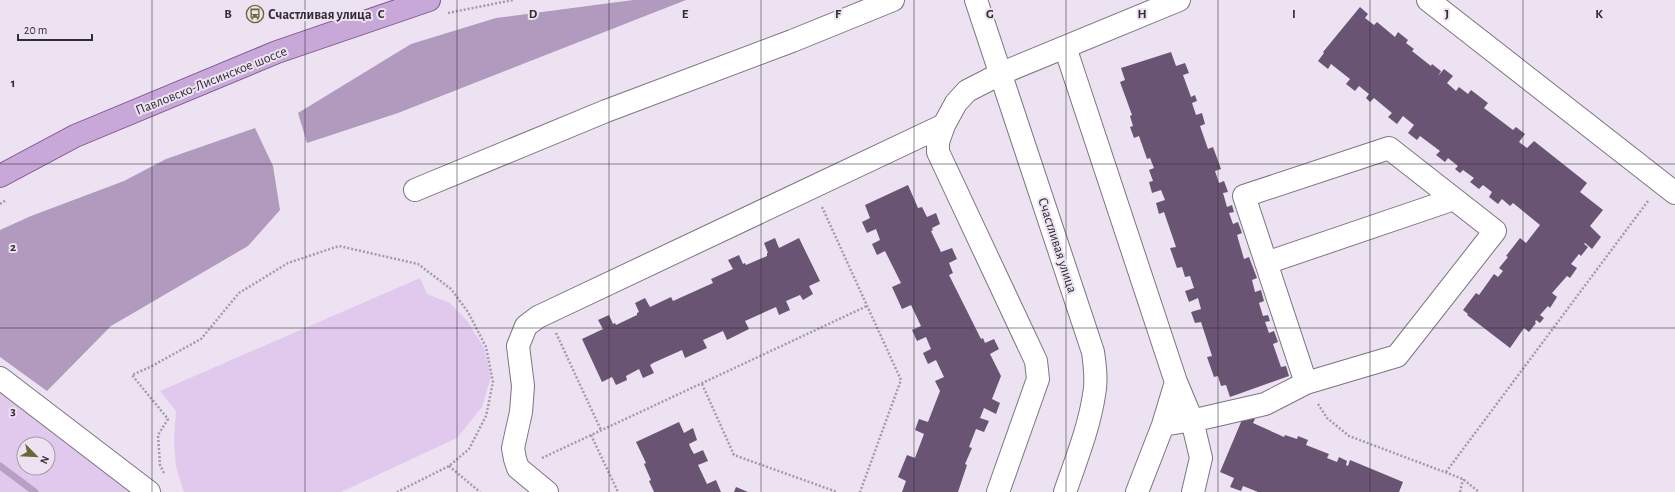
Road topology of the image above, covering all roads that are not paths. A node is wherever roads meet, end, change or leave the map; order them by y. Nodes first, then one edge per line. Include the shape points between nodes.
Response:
1 (893, 0) edge
2 (976, 0) edge
3 (1179, 0) edge
4 (1428, 0) edge
5 (435, 8) edge
6 (1065, 47) junction
7 (1002, 73) junction
8 (944, 125) junction
9 (0, 176) edge
10 (1668, 188) edge
11 (415, 190) dead end
12 (1454, 200) junction
13 (1266, 263) junction
14 (0, 378) edge
15 (1176, 382) junction
16 (1306, 383) junction
17 (1192, 420) junction
18 (1163, 425) junction
19 (149, 492) edge
20 (547, 492) edge
21 (998, 492) edge
22 (1065, 492) edge
23 (1137, 492) edge
24 (1193, 492) edge

1 - 11 street via 606,111
2 - 7 street, Счастливая улица
3 - 6 street
4 - 10 street
5 - 9 main road, Павловско-Лисинское шоссе via 277,52 75,136
6 - 7 street
6 - 15 street
7 - 8 street via 968,91 956,103
7 - 22 street, Счастливая улица via 1093,352 1095,394
8 - 20 street via 538,317 526,326 518,346 523,386 521,412 513,448 520,468
8 - 21 street via 938,142 938,152 1037,366 1038,379
12 - 13 street
12 - 13 street via 1389,148 1244,196
12 - 16 street via 1495,231 1397,356
13 - 16 street
14 - 19 street
15 - 17 street
15 - 18 street
16 - 17 street via 1265,404
17 - 18 street
17 - 24 street via 1201,458
18 - 23 street

